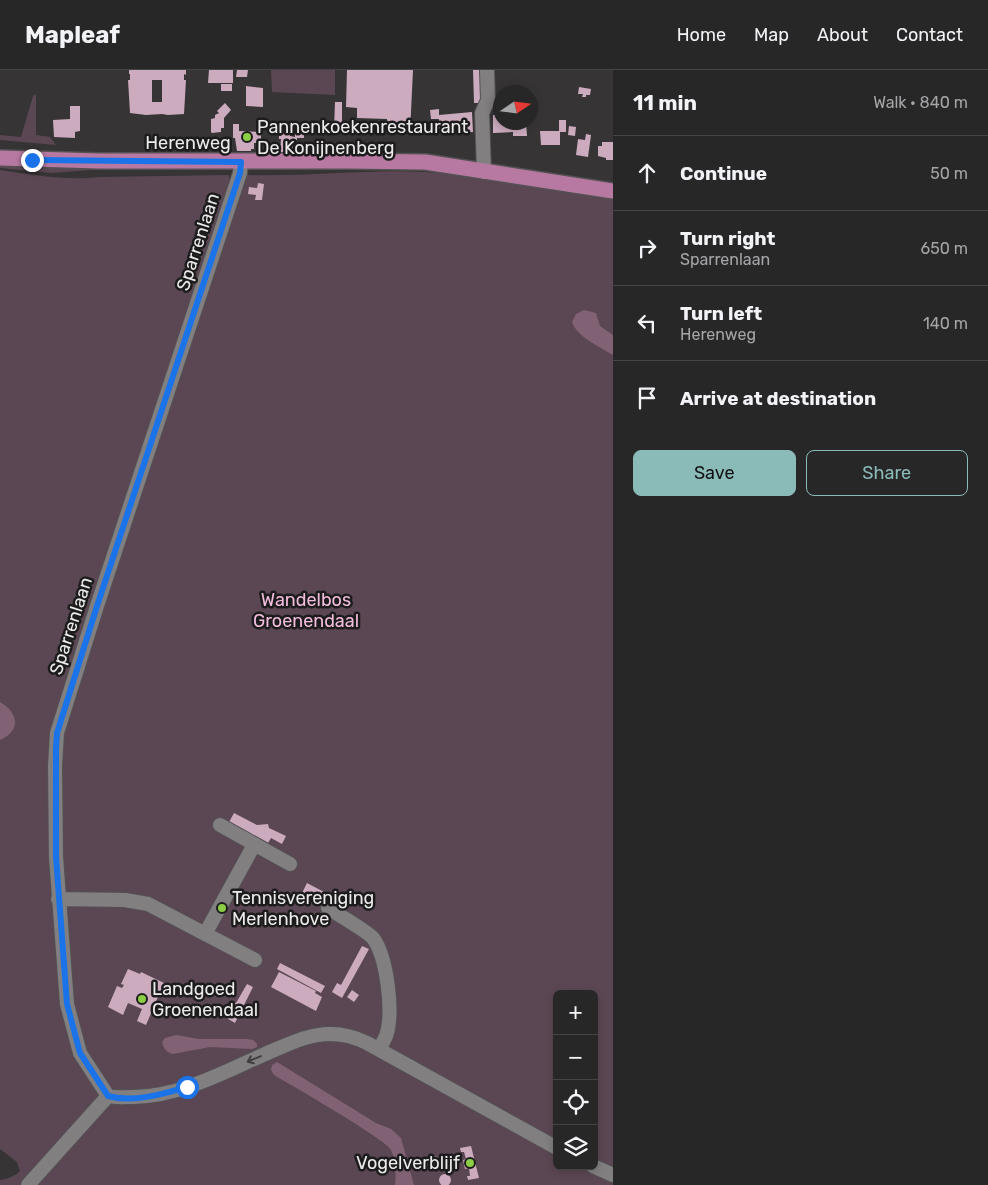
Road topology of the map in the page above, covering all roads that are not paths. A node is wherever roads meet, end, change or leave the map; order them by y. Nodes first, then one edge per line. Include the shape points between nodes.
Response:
1 (487, 71) edge
2 (0, 158) edge
3 (241, 162) junction
4 (484, 172) junction
5 (613, 190) edge
6 (220, 825) dead end
7 (254, 845) junction
8 (290, 864) dead end
9 (58, 899) junction
10 (328, 908) dead end
11 (205, 934) junction
12 (255, 960) dead end
13 (379, 1049) junction
14 (108, 1096) junction
15 (553, 1146) edge
16 (598, 1168) edge
17 (613, 1175) edge
18 (28, 1185) edge

1 - 4 street via 488,100 482,113
2 - 3 main road, Herenweg
3 - 4 main road, Herenweg via 425,162
3 - 9 street, Sparrenlaan via 239,177 57,733
4 - 5 main road, Herenweg
6 - 7 street
7 - 8 street
7 - 11 street
9 - 11 street via 125,900 148,904
9 - 14 street, Sparrenlaan via 72,1030 80,1053
10 - 13 street via 372,938 379,951 387,977 389,1006 387,1034
11 - 12 street
13 -> 14 street via 348,1035 321,1035 299,1040 167,1093 144,1097
13 - 15 street
14 - 18 street
16 - 17 street

